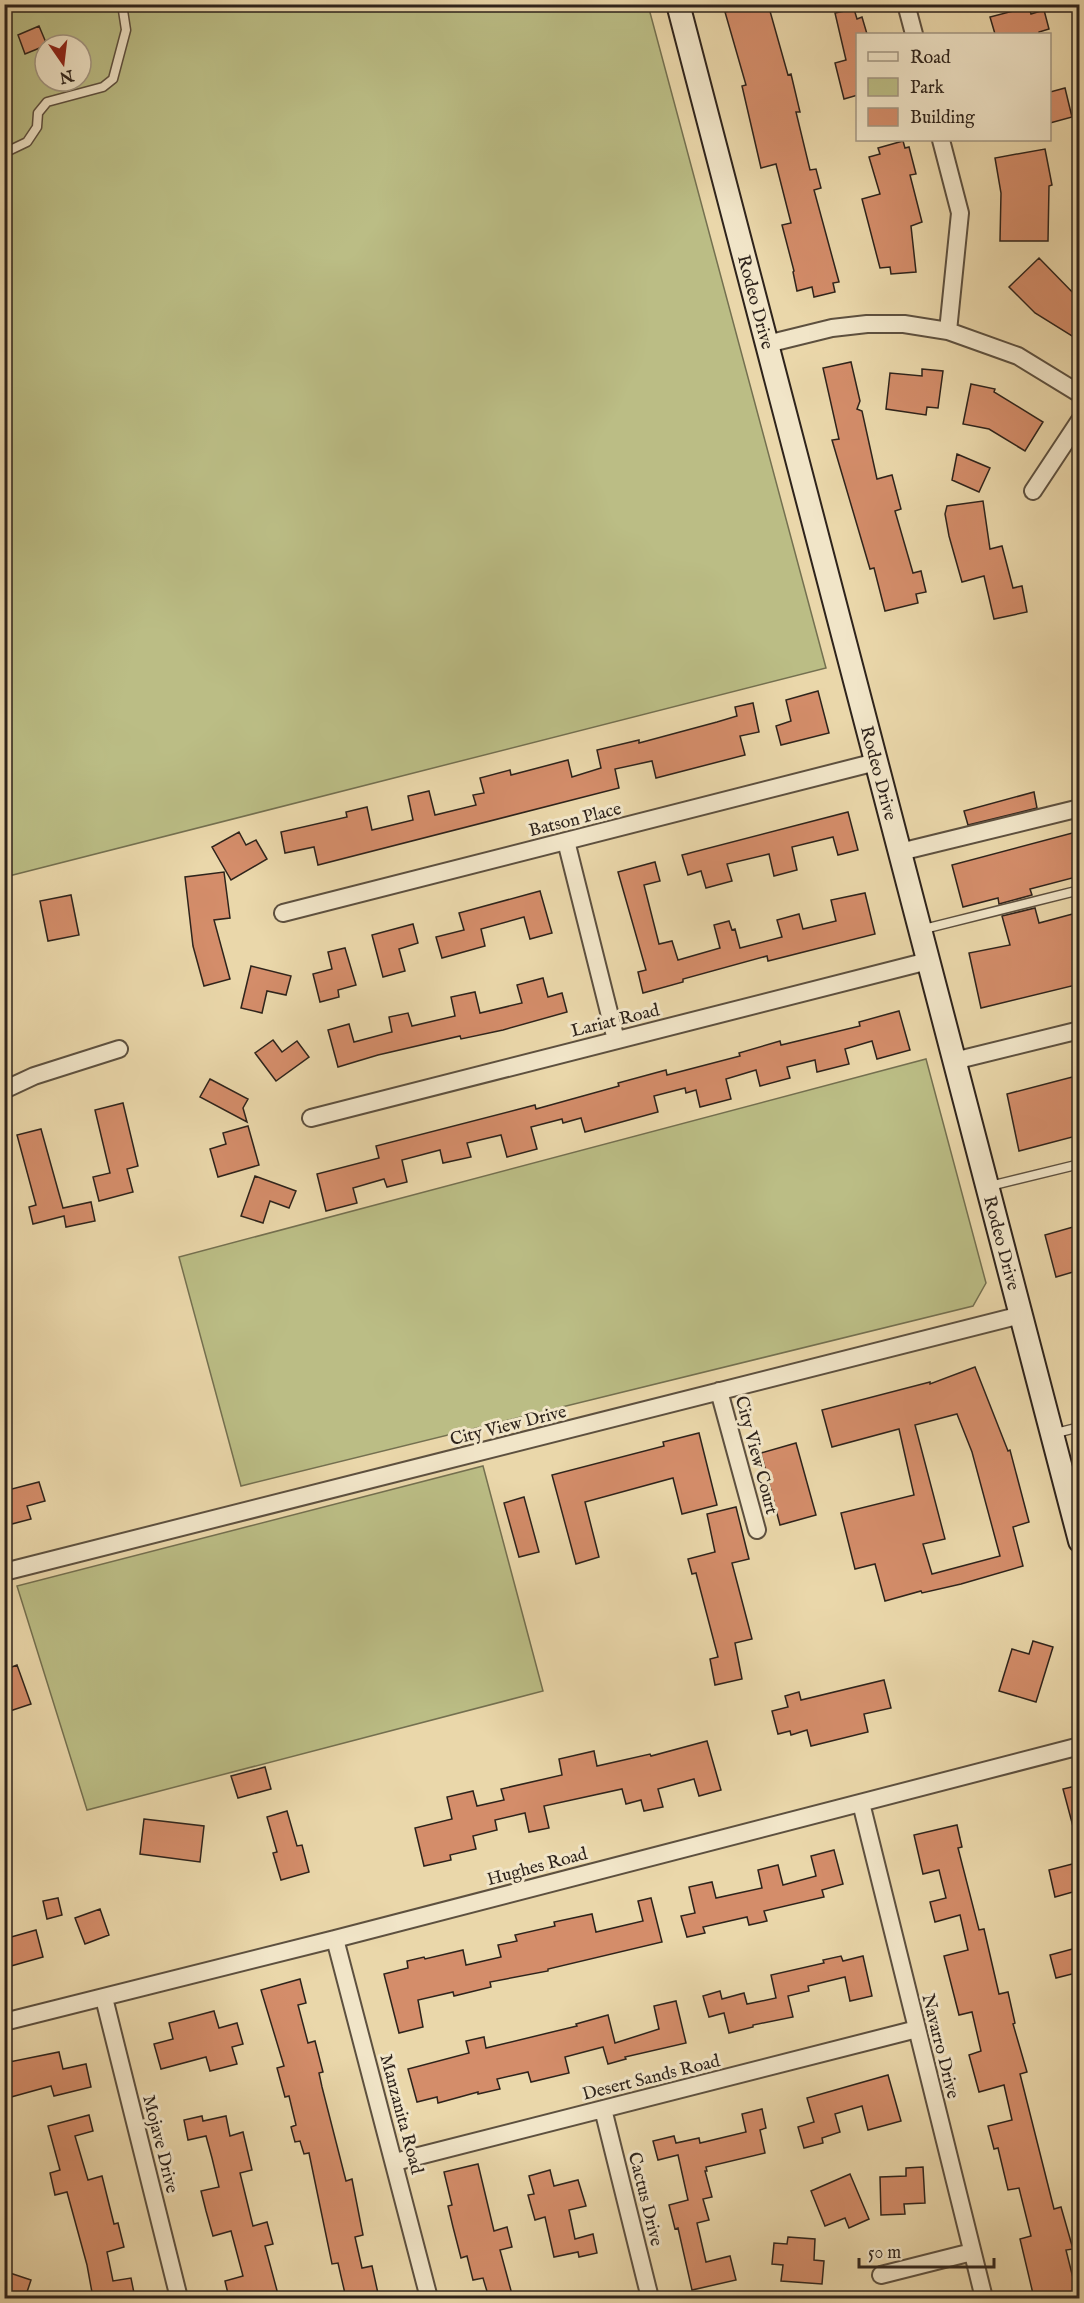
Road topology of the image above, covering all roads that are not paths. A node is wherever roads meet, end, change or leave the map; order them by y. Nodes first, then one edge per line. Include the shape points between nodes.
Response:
1 (122, 4) edge
2 (678, 4) edge
3 (906, 4) edge
4 (914, 33) edge
5 (941, 141) edge
6 (4, 153) edge
7 (948, 331) junction
8 (767, 344) junction
9 (1080, 394) edge
10 (1080, 420) edge
11 (1033, 491) dead end
12 (876, 762) junction
13 (1080, 808) edge
14 (566, 841) junction
15 (900, 852) junction
16 (1080, 890) edge
17 (283, 913) dead end
18 (920, 930) junction
19 (928, 961) junction
20 (1080, 1030) edge
21 (616, 1040) junction
22 (119, 1049) dead end
23 (954, 1061) junction
24 (4, 1090) edge
25 (311, 1118) dead end
26 (1080, 1164) edge
27 (987, 1186) junction
28 (1020, 1315) junction
29 (719, 1391) junction
30 (1080, 1428) edge
31 (1052, 1435) junction
32 (757, 1530) dead end
33 (1080, 1540) edge
34 (4, 1572) edge
35 (1080, 1746) edge
36 (861, 1803) junction
37 (335, 1939) junction
38 (104, 1998) junction
39 (4, 2022) edge
40 (917, 2029) junction
41 (603, 2109) junction
42 (394, 2162) junction
43 (972, 2252) junction
44 (881, 2275) dead end
45 (179, 2298) edge
46 (429, 2298) edge
47 (650, 2298) edge
48 (984, 2298) edge

1 - 6 lane via 126,30 113,80 103,87 46,102 38,113 38,127 27,142
2 - 8 street, Rodeo Drive
3 - 4 street
5 - 7 street via 960,213
7 - 8 street via 904,324 867,324 831,328
7 - 9 street via 1018,356
8 - 12 street, Rodeo Drive
10 - 11 street
12 - 14 street, Batson Place
12 - 15 street, Rodeo Drive
13 - 15 street
14 - 17 street, Batson Place
14 - 21 street
15 - 18 street, Rodeo Drive
16 - 18 lane
18 - 19 street, Rodeo Drive
19 - 21 street, Lariat Road
19 - 23 street, Rodeo Drive
20 - 23 street
21 - 25 street, Lariat Road
22 - 24 street via 34,1076
23 - 27 street, Rodeo Drive
26 - 27 lane
27 - 28 street, Rodeo Drive
28 - 29 street, City View Drive
28 - 31 street, Rodeo Drive
29 - 32 street, City View Court
29 - 34 street, City View Drive
30 - 31 lane
31 - 33 street, Rodeo Drive
35 - 36 street, Hughes Road
36 - 37 street, Hughes Road
36 - 40 street, Navarro Drive
37 - 38 street, Hughes Road
37 - 42 street, Manzanita Road
38 - 39 street, Hughes Road
38 - 45 street, Mojave Drive
40 - 41 street, Desert Sands Road
40 - 43 street, Navarro Drive
41 - 42 street, Desert Sands Road
41 - 47 street, Cactus Drive
42 - 46 street, Manzanita Road
43 - 44 street
43 - 48 street, Navarro Drive

